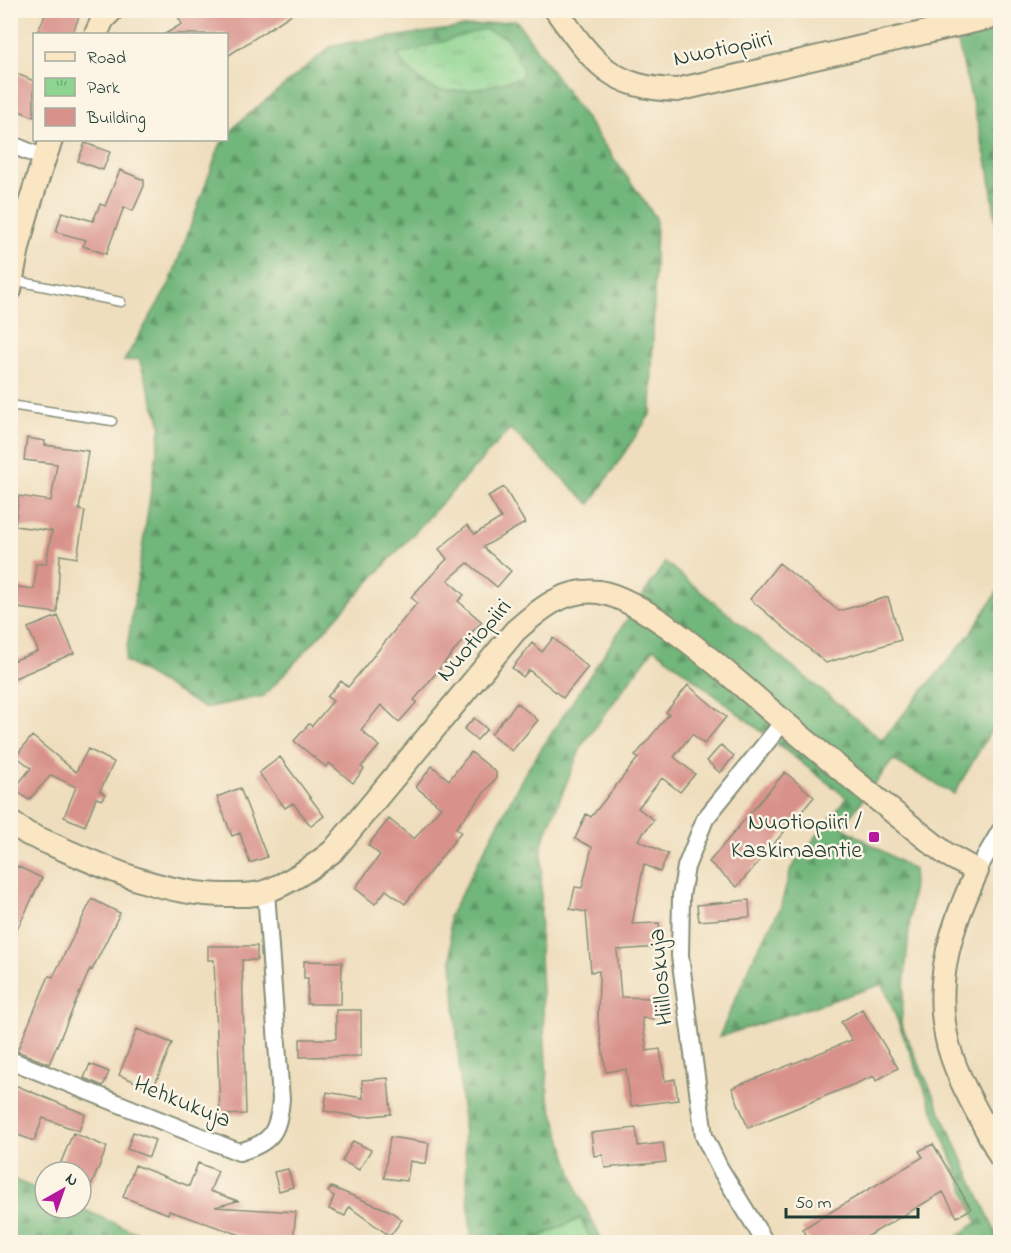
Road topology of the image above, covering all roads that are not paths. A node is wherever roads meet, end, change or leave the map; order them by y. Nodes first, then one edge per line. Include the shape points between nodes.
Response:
1 (112, 10) edge
2 (556, 10) edge
3 (1000, 15) edge
4 (96, 33) edge
5 (10, 144) edge
6 (47, 149) edge
7 (11, 285) edge
8 (121, 302) dead end
9 (10, 405) edge
10 (112, 421) dead end
11 (783, 722) junction
12 (10, 822) edge
13 (1000, 831) edge
14 (977, 871) junction
15 (266, 892) junction
16 (10, 1060) edge
17 (1000, 1156) edge
18 (765, 1242) edge

1 - 4 street
2 - 3 street, Nuotiopiiri via 597,63 615,76 636,86 677,90
5 - 6 street
6 - 7 street via 29,198
7 - 8 lane
9 - 10 lane
11 - 14 street, Nuotiopiiri via 946,854
11 - 15 street, Nuotiopiiri via 699,650 642,609 599,592 564,596 540,609 515,630 333,851 313,868
11 - 18 street, Hiilloskuja via 705,819 686,867 681,896 680,956 704,1136
12 - 15 street, Nuotiopiiri via 28,834 171,891 201,895
13 - 14 street
14 - 17 street via 956,916 945,956 941,994 946,1036 959,1072
15 - 16 street, Hehkukuja via 281,1099 273,1134 258,1147 238,1152

